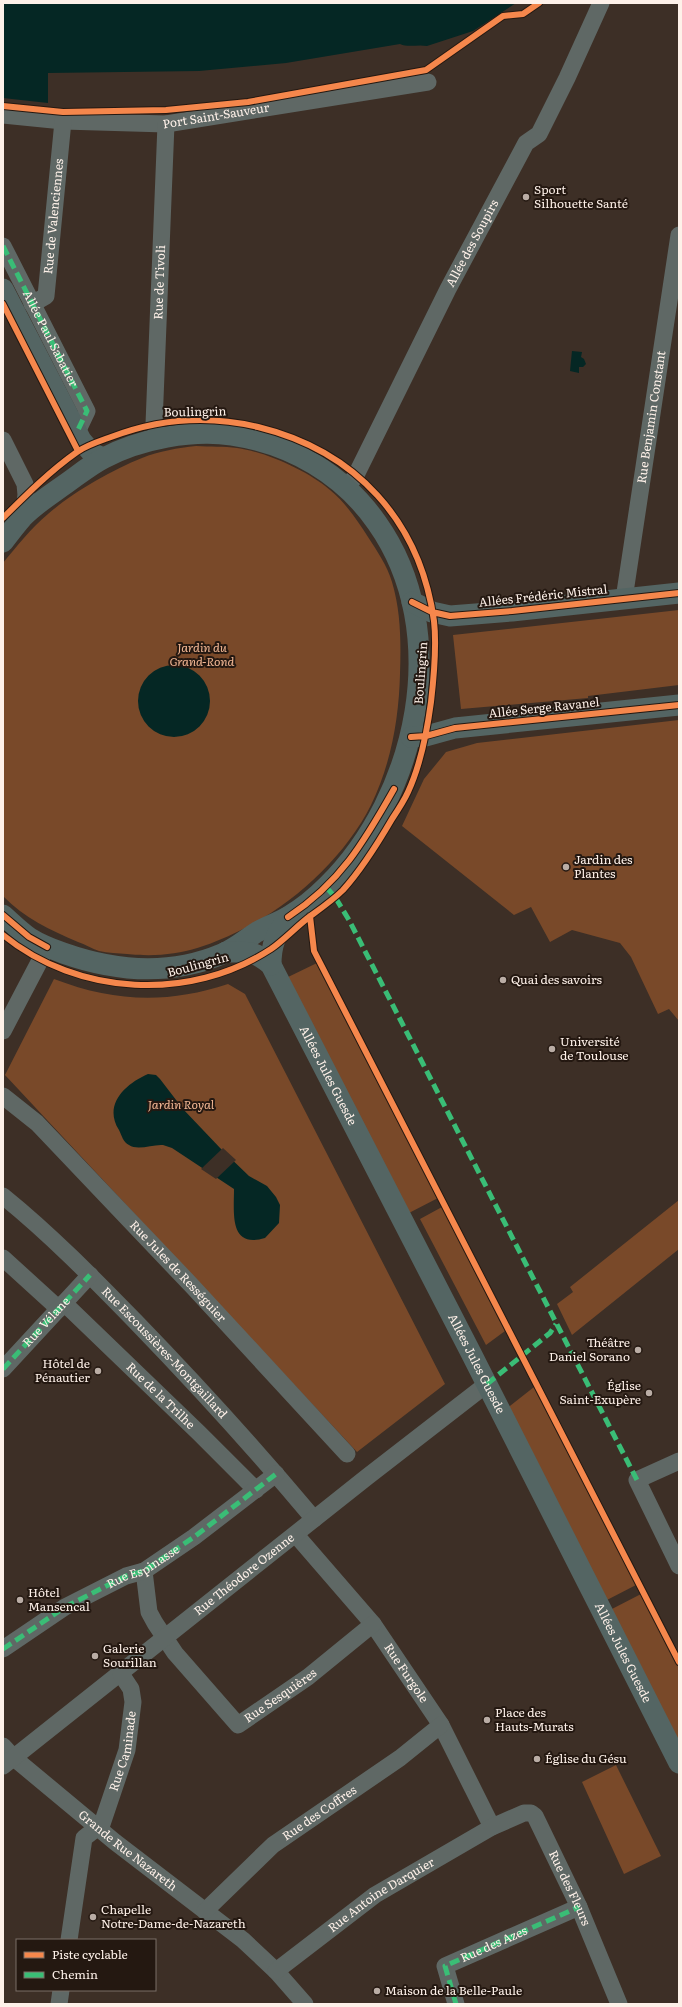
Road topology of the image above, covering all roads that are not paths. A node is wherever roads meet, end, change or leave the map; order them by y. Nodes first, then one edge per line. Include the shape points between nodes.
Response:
1 (601, 3) edge
2 (428, 82) dead end
3 (3, 115) edge
4 (63, 121) junction
5 (166, 124) junction
6 (679, 235) edge
7 (3, 246) edge
8 (3, 289) edge
9 (32, 304) junction
10 (77, 432) junction
11 (160, 438) junction
12 (3, 440) edge
13 (103, 458) junction
14 (347, 488) junction
15 (23, 517) junction
16 (3, 542) edge
17 (679, 593) edge
18 (624, 599) junction
19 (412, 602) junction
20 (679, 705) edge
21 (411, 738) junction
22 (3, 915) edge
23 (288, 917) junction
24 (47, 947) junction
25 (226, 952) junction
26 (271, 965) junction
27 (3, 1031) edge
28 (3, 1096) edge
29 (3, 1196) edge
30 (3, 1258) edge
31 (90, 1275) junction
32 (62, 1306) junction
33 (3, 1369) edge
34 (487, 1384) junction
35 (347, 1454) dead end
36 (679, 1461) edge
37 (276, 1474) junction
38 (256, 1490) junction
39 (314, 1520) junction
40 (296, 1535) junction
41 (679, 1566) edge
42 (144, 1571) junction
43 (373, 1624) junction
44 (164, 1639) junction
45 (3, 1649) edge
46 (121, 1674) junction
47 (441, 1725) junction
48 (7, 1757) edge
49 (679, 1763) edge
50 (492, 1827) junction
51 (98, 1829) junction
52 (579, 1907) junction
53 (205, 1911) junction
54 (69, 1939) edge
55 (276, 1971) junction
56 (61, 1991) edge
57 (59, 2004) edge
58 (305, 2004) edge
59 (456, 2004) edge
60 (619, 2004) edge

1 - 14 street, Allée des Soupirs via 539,134 526,143 448,289 356,475
2 - 5 street, Port Saint-Sauveur
3 - 4 street, Port Saint-Sauveur
4 - 5 street, Port Saint-Sauveur
4 - 9 street, Rue de Valenciennes via 46,296
5 - 11 street, Rue de Tivoli via 154,424
6 - 18 street, Rue Benjamin Constant
7 - 9 street, Allée Paul Sabatier
8 - 10 main road, Allée Paul Sabatier
9 - 10 street, Allée Paul Sabatier via 87,411
10 - 13 main road, Allée Paul Sabatier via 92,453
11 - 13 main road, Boulingrin
11 - 14 main road, Boulingrin via 224,434 254,438 314,464
12 - 15 street via 25,484
13 - 15 main road, Boulingrin
14 - 19 main road, Boulingrin via 365,507 394,549
15 - 16 main road, Boulingrin
17 - 18 main road, Allées Frédéric Mistral
18 - 19 main road, Allées Frédéric Mistral via 450,616 432,612
19 - 21 main road, Boulingrin via 418,642 418,685
20 - 21 main road, Allée Serge Ravanel via 455,728
21 - 23 main road, Boulingrin via 394,789 358,850 326,887
22 - 24 main road, Boulingrin via 29,938
23 - 25 main road, Boulingrin via 275,922
23 - 26 main road via 275,937 271,949
24 - 25 main road, Boulingrin via 114,967 152,969 191,963
24 - 27 street
25 - 26 main road, Allées Jules Guesde via 260,955
26 - 34 main road, Allées Jules Guesde
28 - 35 street, Rue Jules de Rességuier via 42,1129
29 - 31 street, Rue Escoussières-Montgaillard
30 - 32 street, Rue de la Trilhe
31 - 32 street, Rue Vélane
31 - 37 street, Rue Escoussières-Montgaillard via 185,1372
32 - 33 street, Rue Vélane
32 - 38 street, Rue de la Trilhe
34 - 39 street, Rue Théodore Ozenne
34 - 49 main road, Allées Jules Guesde
36 - 41 street via 637,1480
37 - 38 street, Rue Espinasse
37 - 39 street, Rue Escoussières-Montgaillard
38 - 42 street, Rue Espinasse
39 - 40 street, Rue Théodore Ozenne
40 - 43 street, Rue Furgole
40 - 44 street, Rue Théodore Ozenne
42 - 44 street via 148,1612
42 - 45 street, Rue Espinasse via 126,1576 65,1607
43 - 44 street, Rue Sesquières via 308,1677 238,1725
43 - 47 street, Rue Furgole
44 - 46 street, Rue Théodore Ozenne
46 - 48 street, Rue Théodore Ozenne
46 - 51 street, Rue Caminade via 131,1690 133,1702 130,1731 122,1768
47 - 50 street, Rue Furgole
47 - 53 street, Rue des Coffres via 400,1758 273,1845
48 - 51 street, Grande Rue Nazareth
50 - 52 street, Rue des Fleurs via 524,1813 531,1813
50 - 55 street, Rue Antoine Darquier via 375,1895
51 - 53 street, Grande Rue Nazareth
51 - 54 street via 84,1838
52 - 59 street, Rue des Azes via 445,1966
52 - 60 street, Rue des Fleurs
53 - 55 street, Grande Rue Nazareth via 243,1940
55 - 58 street, Grande Rue Nazareth
56 - 57 street

